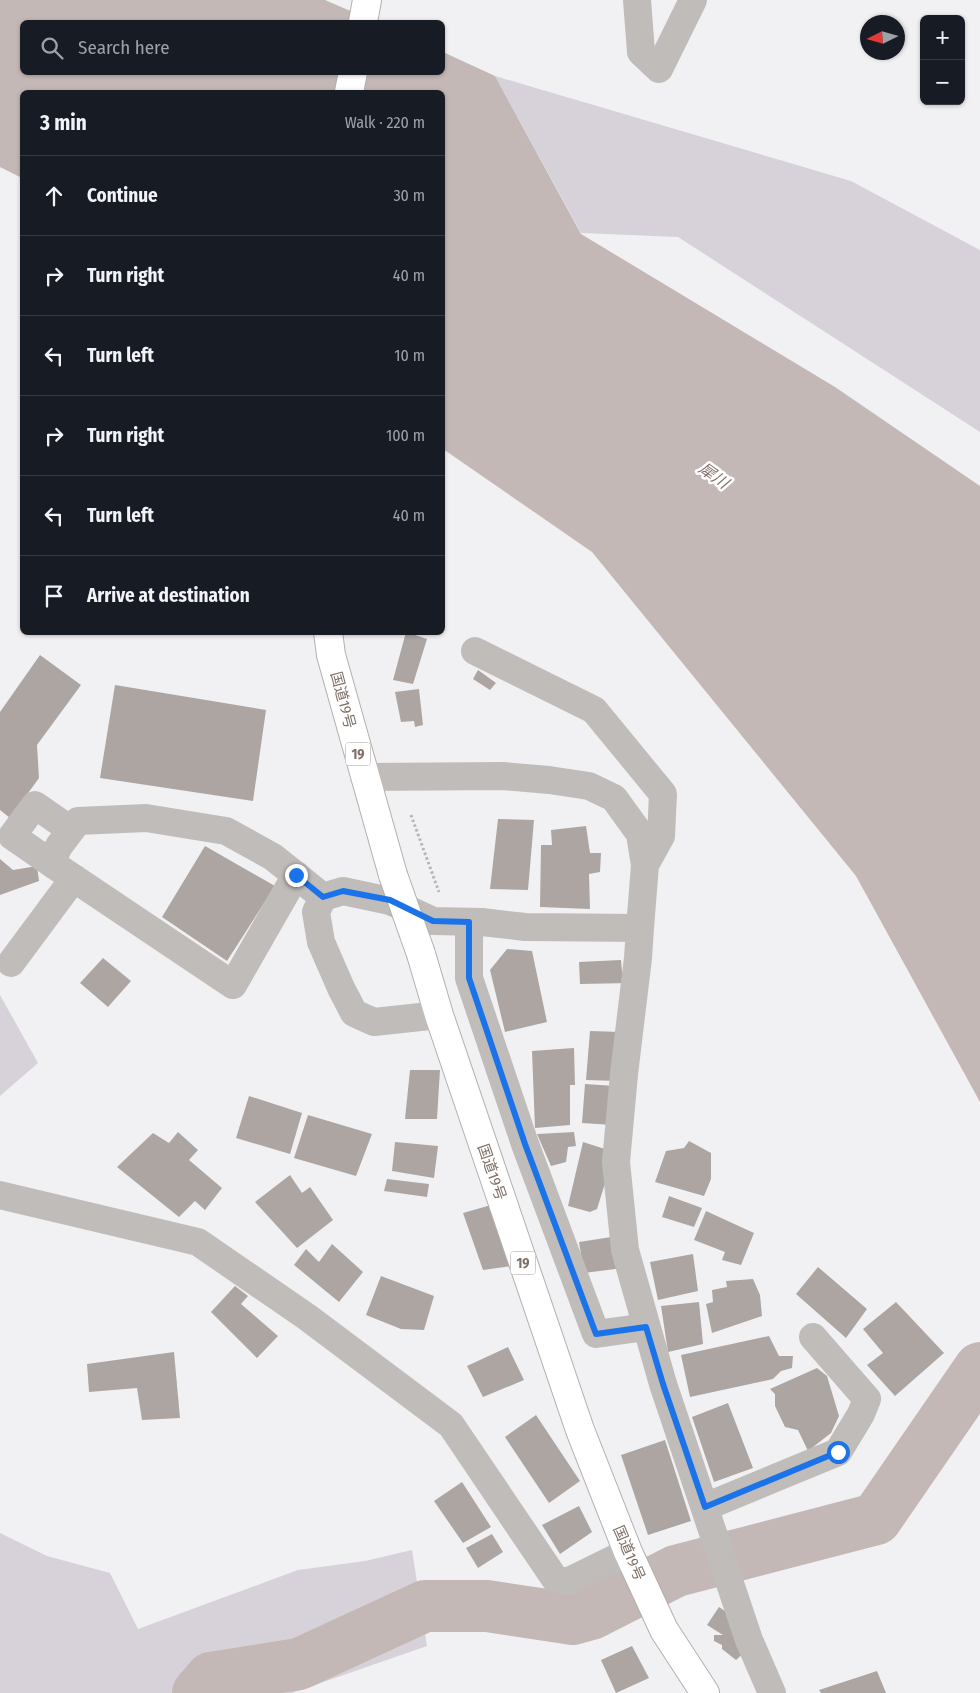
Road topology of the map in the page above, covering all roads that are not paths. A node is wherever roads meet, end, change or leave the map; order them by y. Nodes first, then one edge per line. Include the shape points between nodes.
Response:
1 (368, 0) edge
2 (637, 0) edge
3 (693, 0) edge
4 (363, 20) edge
5 (352, 75) edge
6 (349, 90) edge
7 (328, 635) edge
8 (475, 651) dead end
9 (364, 777) junction
10 (71, 830) junction
11 (6, 831) edge
12 (51, 862) junction
13 (645, 865) junction
14 (296, 875) junction
15 (74, 878) junction
16 (323, 897) junction
17 (459, 921) junction
18 (640, 928) junction
19 (11, 963) dead end
20 (439, 1014) junction
21 (0, 1195) edge
22 (646, 1327) junction
23 (813, 1337) dead end
24 (705, 1507) junction
25 (632, 1560) junction
26 (705, 1693) edge
27 (772, 1693) edge

1 - 4 highway
2 - 3 street via 641,52 659,69
5 - 6 highway
7 - 9 highway, 国道19号 / 19
8 - 13 street via 594,710 663,794 661,836
9 - 13 street via 503,776 590,786 614,798 640,834
9 - 20 highway, 国道19号 / 19, bridge
10 - 11 street via 35,805
10 - 12 street
10 - 14 street via 78,820 146,818 226,831
11 - 12 street
12 - 15 street
13 - 18 street
14 - 15 street via 233,985
14 - 16 street
15 - 19 street
16 - 17 street via 343,891 390,900 433,921
16 - 20 street via 316,912 321,942 354,1013 374,1022
17 - 18 street via 525,927
17 - 22 street via 469,978 525,1144 596,1334
18 - 22 street via 616,1162 625,1250
20 - 25 highway, 国道19号 / 19 via 580,1430
21 - 25 street via 198,1242 307,1317 451,1425 555,1579 569,1581
22 - 24 street
23 - 24 street via 868,1399 838,1452
24 - 27 street via 749,1640
25 - 26 highway, 国道19号 / 19 via 664,1630

